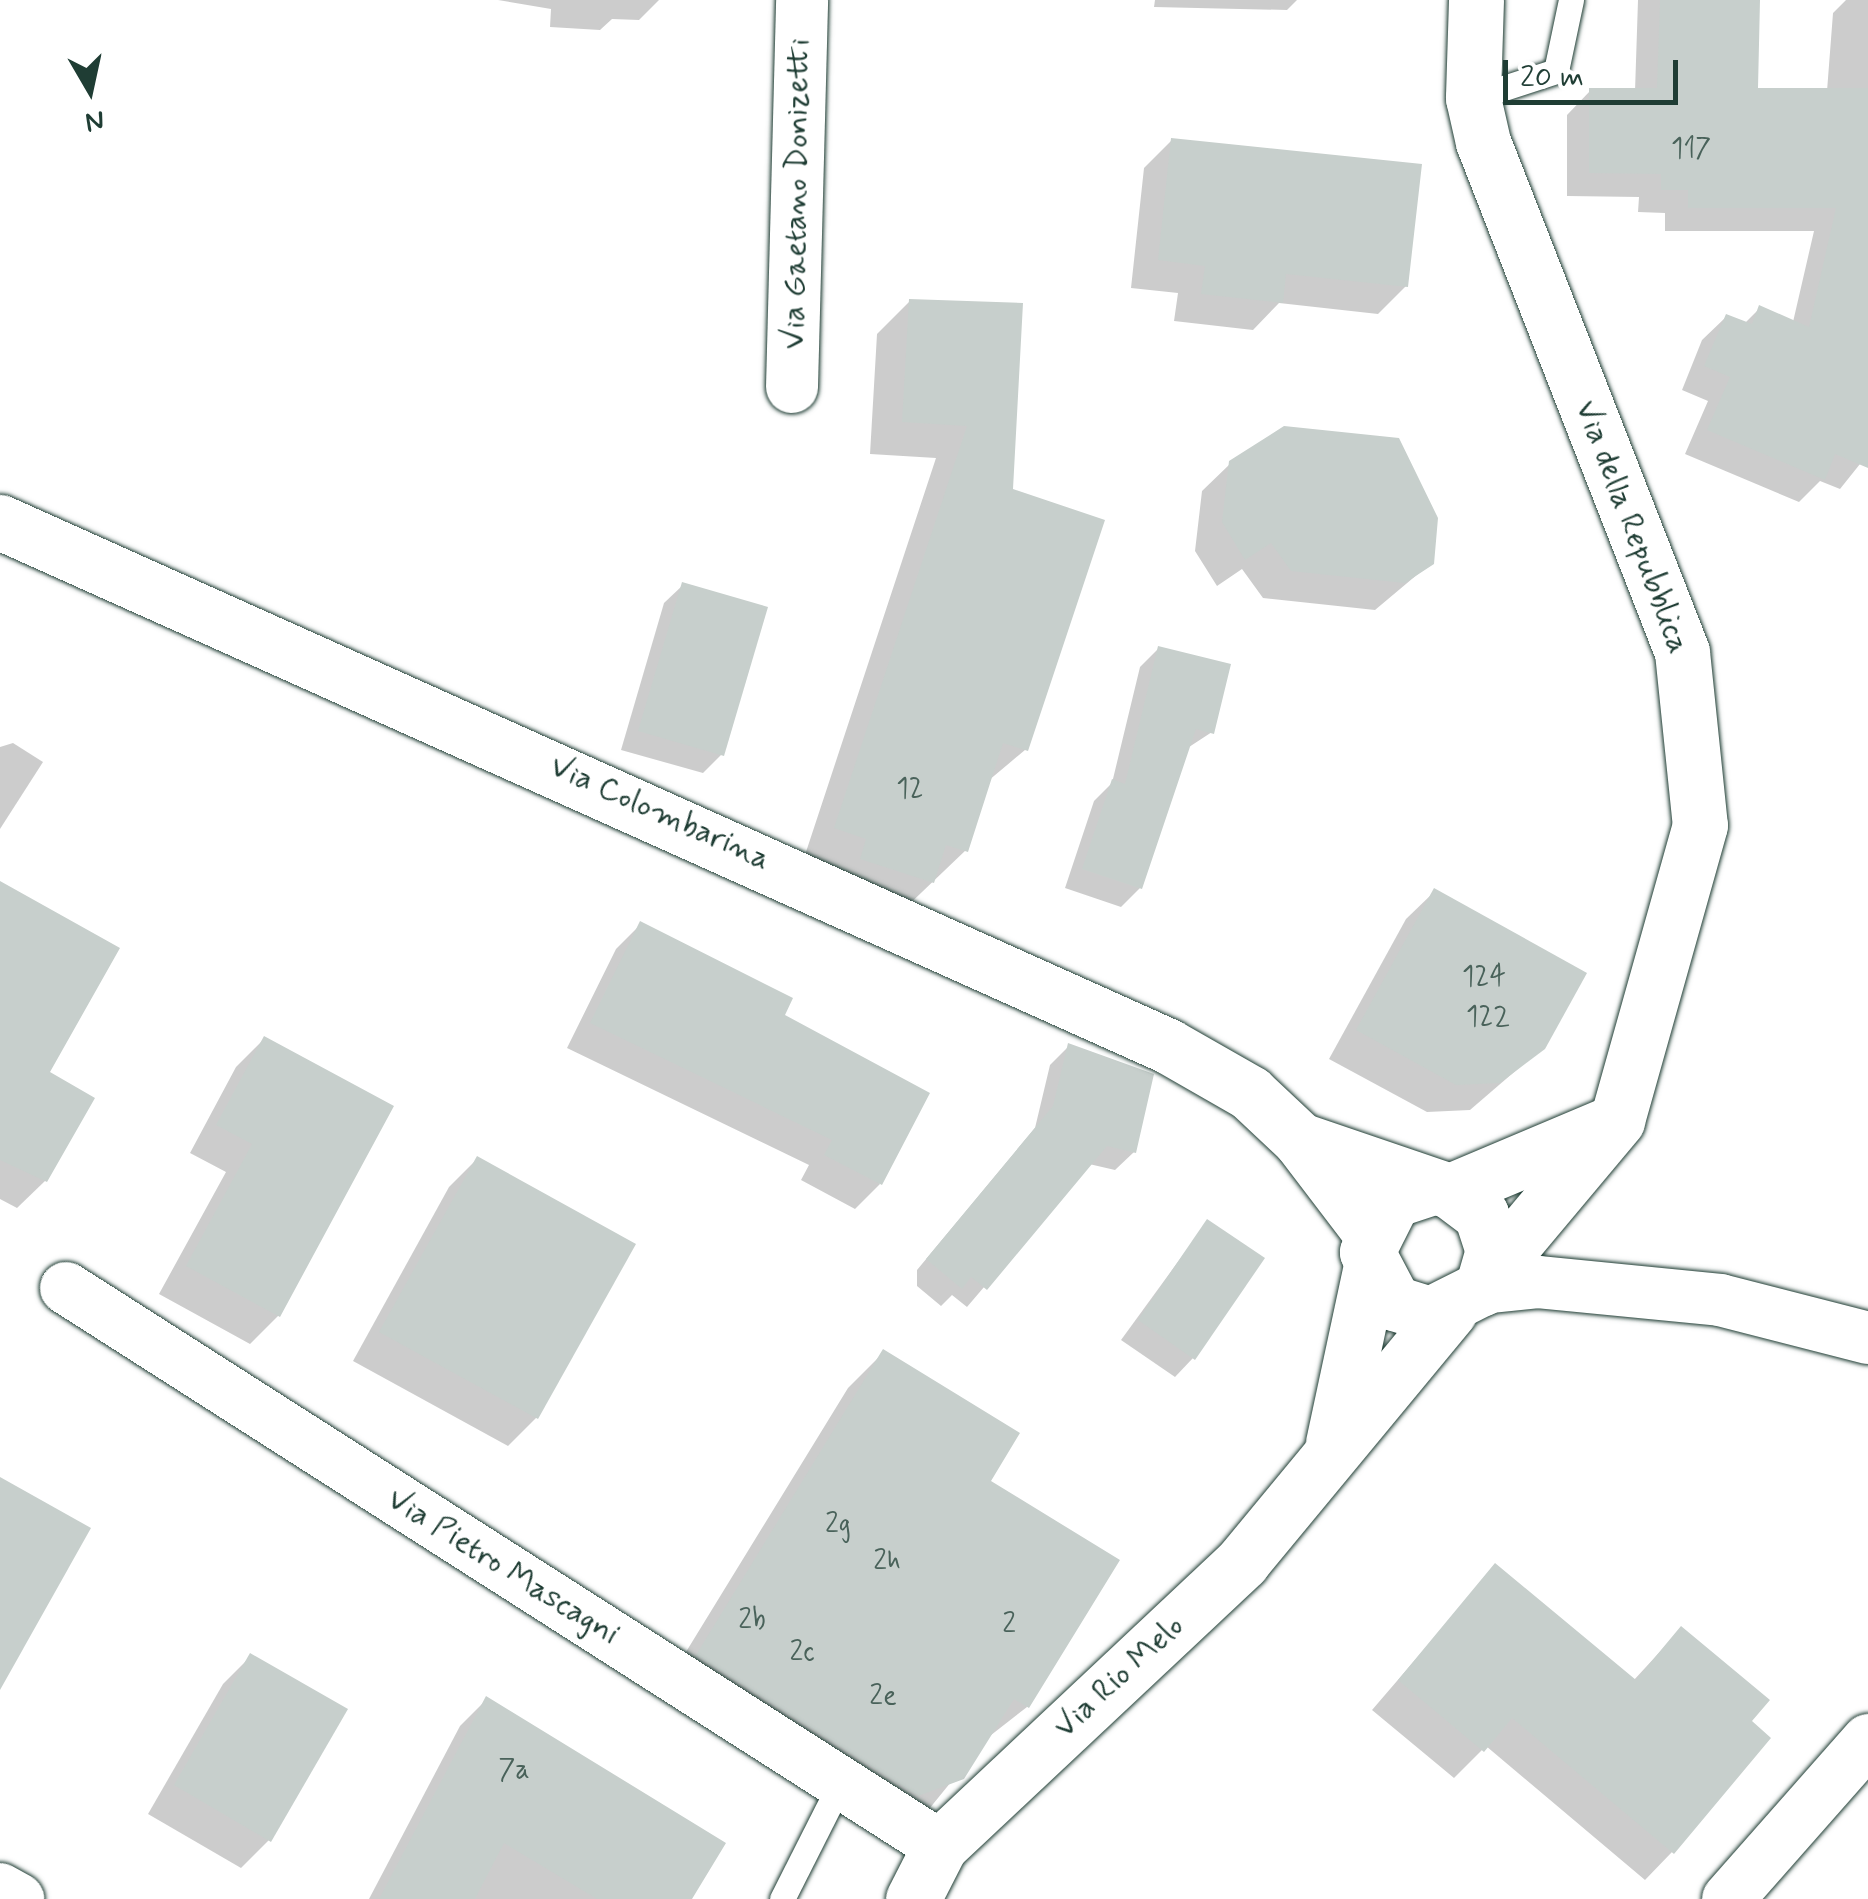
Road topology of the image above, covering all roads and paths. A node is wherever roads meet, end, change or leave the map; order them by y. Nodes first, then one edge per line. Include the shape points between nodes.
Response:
1 (802, 0) edge
2 (1476, 0) edge
3 (1571, 0) edge
4 (1473, 98) junction
5 (792, 388) dead end
6 (0, 522) edge
7 (1617, 1121) junction
8 (1300, 1140) junction
9 (1440, 1190) junction
10 (1370, 1252) junction
11 (66, 1288) dead end
12 (1474, 1290) junction
13 (1868, 1338) edge
14 (1330, 1456) junction
15 (1868, 1740) edge
16 (842, 1782) junction
17 (940, 1846) junction
18 (0, 1888) edge
19 (18, 1899) edge
20 (782, 1899) edge
21 (913, 1899) edge
22 (1728, 1899) edge

1 - 5 street, Via Gaetano Donizetti
2 - 4 street, Via della Repubblica
3 - 4 lane via 1556,71
4 - 7 street, Via della Repubblica via 1682,652 1700,826
6 - 8 street, Via Colombarina via 1060,993 1250,1093
7 - 9 street
7 - 12 street, Via della Repubblica
8 - 9 street, Via Colombarina
8 - 10 street, Via Colombarina
9 - 10 street via 1392,1200
9 - 12 street via 1490,1231
10 - 12 street via 1394,1303
10 - 14 street, Via Rio Melo
11 - 16 street, Via Pietro Mascagni
12 - 13 street via 1538,1282 1720,1300
12 - 14 street, Via Rio Melo
14 - 17 street, Via Rio Melo via 1242,1562
15 - 22 street
16 - 17 street, Via Pietro Mascagni
16 - 20 lane
17 - 21 street, Via Rio Melo
18 - 19 street

